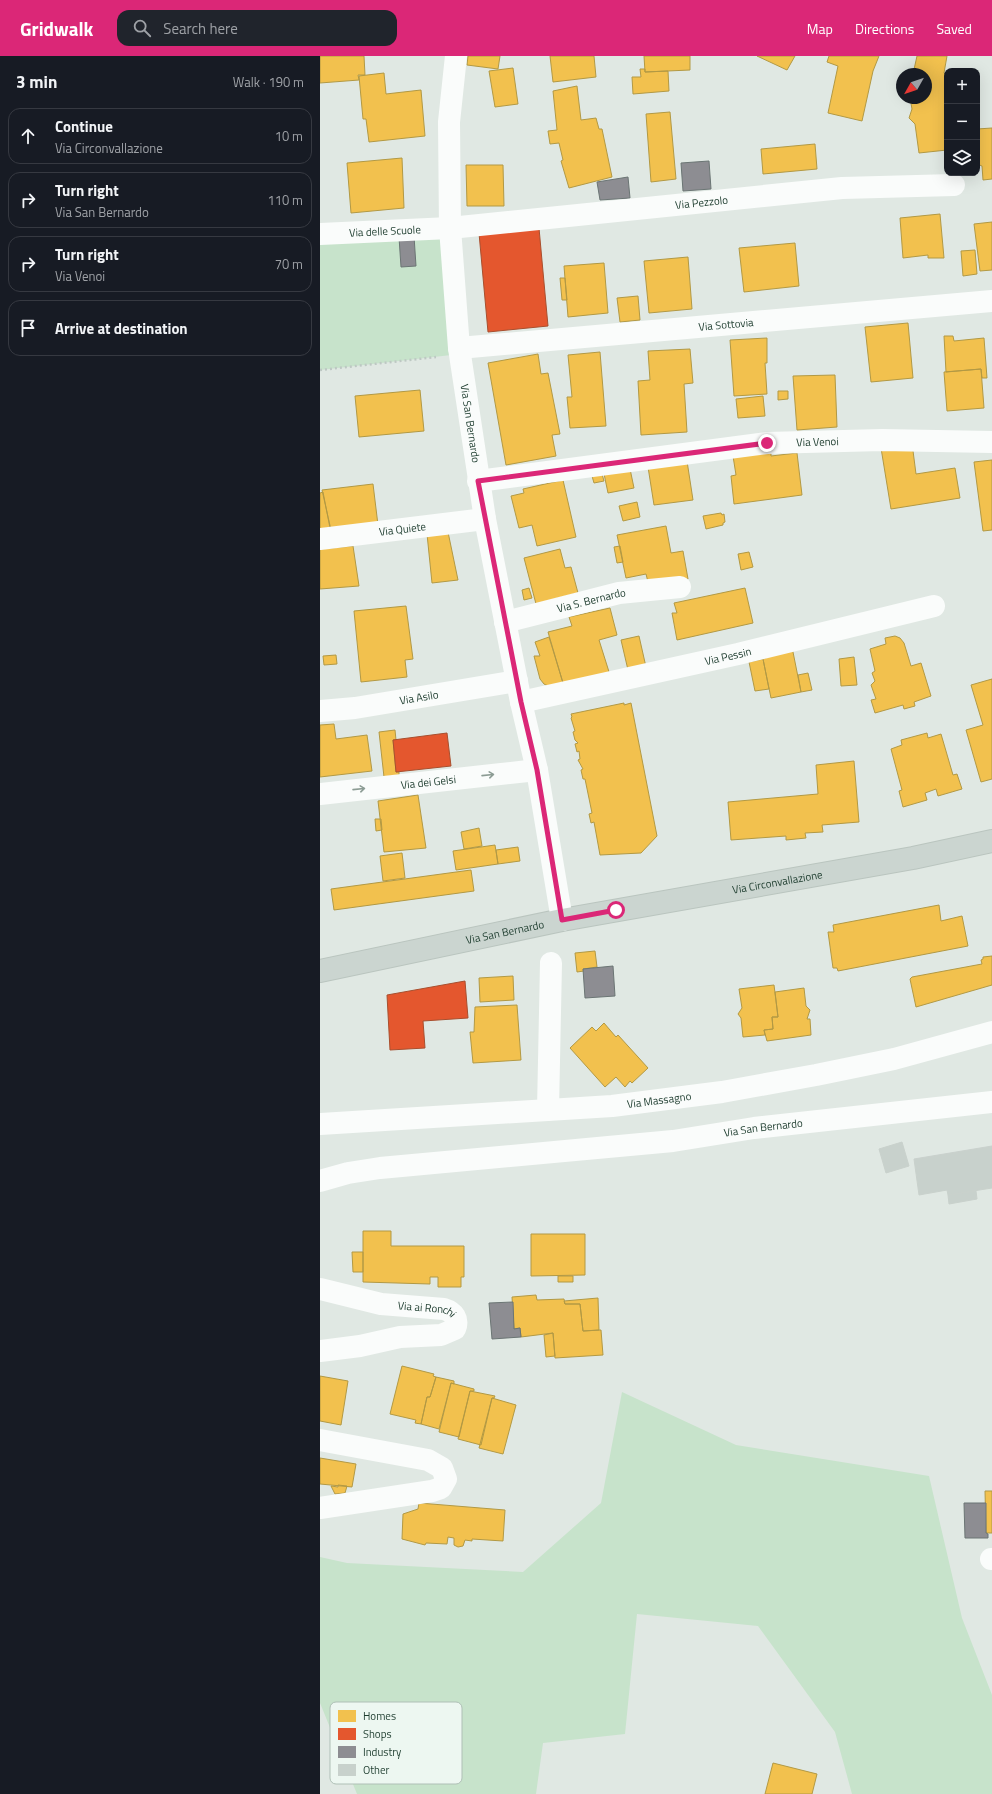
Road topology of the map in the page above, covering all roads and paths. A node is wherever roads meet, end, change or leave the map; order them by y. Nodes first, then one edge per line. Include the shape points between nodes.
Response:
1 (456, 56) edge
2 (954, 185) dead end
3 (450, 228) junction
4 (320, 234) edge
5 (992, 301) edge
6 (459, 351) junction
7 (320, 370) edge
8 (992, 442) edge
9 (478, 481) junction
10 (484, 519) junction
11 (320, 539) edge
12 (680, 587) dead end
13 (934, 606) dead end
14 (505, 622) junction
15 (517, 681) junction
16 (521, 702) junction
17 (320, 711) edge
18 (537, 770) junction
19 (320, 794) edge
20 (992, 841) edge
21 (562, 920) junction
22 (551, 963) dead end
23 (320, 971) edge
24 (992, 1032) edge
25 (992, 1102) edge
26 (548, 1110) junction
27 (320, 1124) edge
28 (320, 1181) edge
29 (320, 1289) edge
30 (320, 1351) edge
31 (320, 1440) edge
32 (320, 1508) edge

1 - 3 street, Via San Bernardo via 449,122
2 - 3 street, Via Pezzolo via 842,188
3 - 4 street, Via delle Scuole
3 - 6 street, Via San Bernardo
5 - 6 street, Via Sottovia
6 - 7 path
6 - 9 street, Via San Bernardo
8 - 9 street, Via Venoi via 882,440 767,443
9 - 10 street, Via San Bernardo
10 - 11 street, Via Quiete
10 - 14 street, Via San Bernardo
12 - 14 street, Via S. Bernardo via 618,593
13 - 16 street, Via Pessin via 738,654
14 - 15 street, Via San Bernardo
15 - 16 street, Via San Bernardo
15 - 17 street, Via Asilo
16 - 18 street, Via San Bernardo
19 -> 18 street, Via dei Gelsi
18 - 21 street, Via San Bernardo
20 - 21 main road, Via Circonvallazione via 906,860
21 - 23 main road, Via San Bernardo
22 - 26 street
24 - 26 street, Via Massagno via 894,1060 808,1077 722,1092 612,1106
25 - 28 street, Via San Bernardo via 754,1128 673,1141 380,1168
26 - 27 street, Via Massagno
29 - 30 street, Via ai Ronchi via 381,1304 444,1309 455,1316 457,1323 455,1329 441,1335 400,1337
31 - 32 street via 428,1460 436,1463 446,1474 446,1480 441,1488 432,1491

